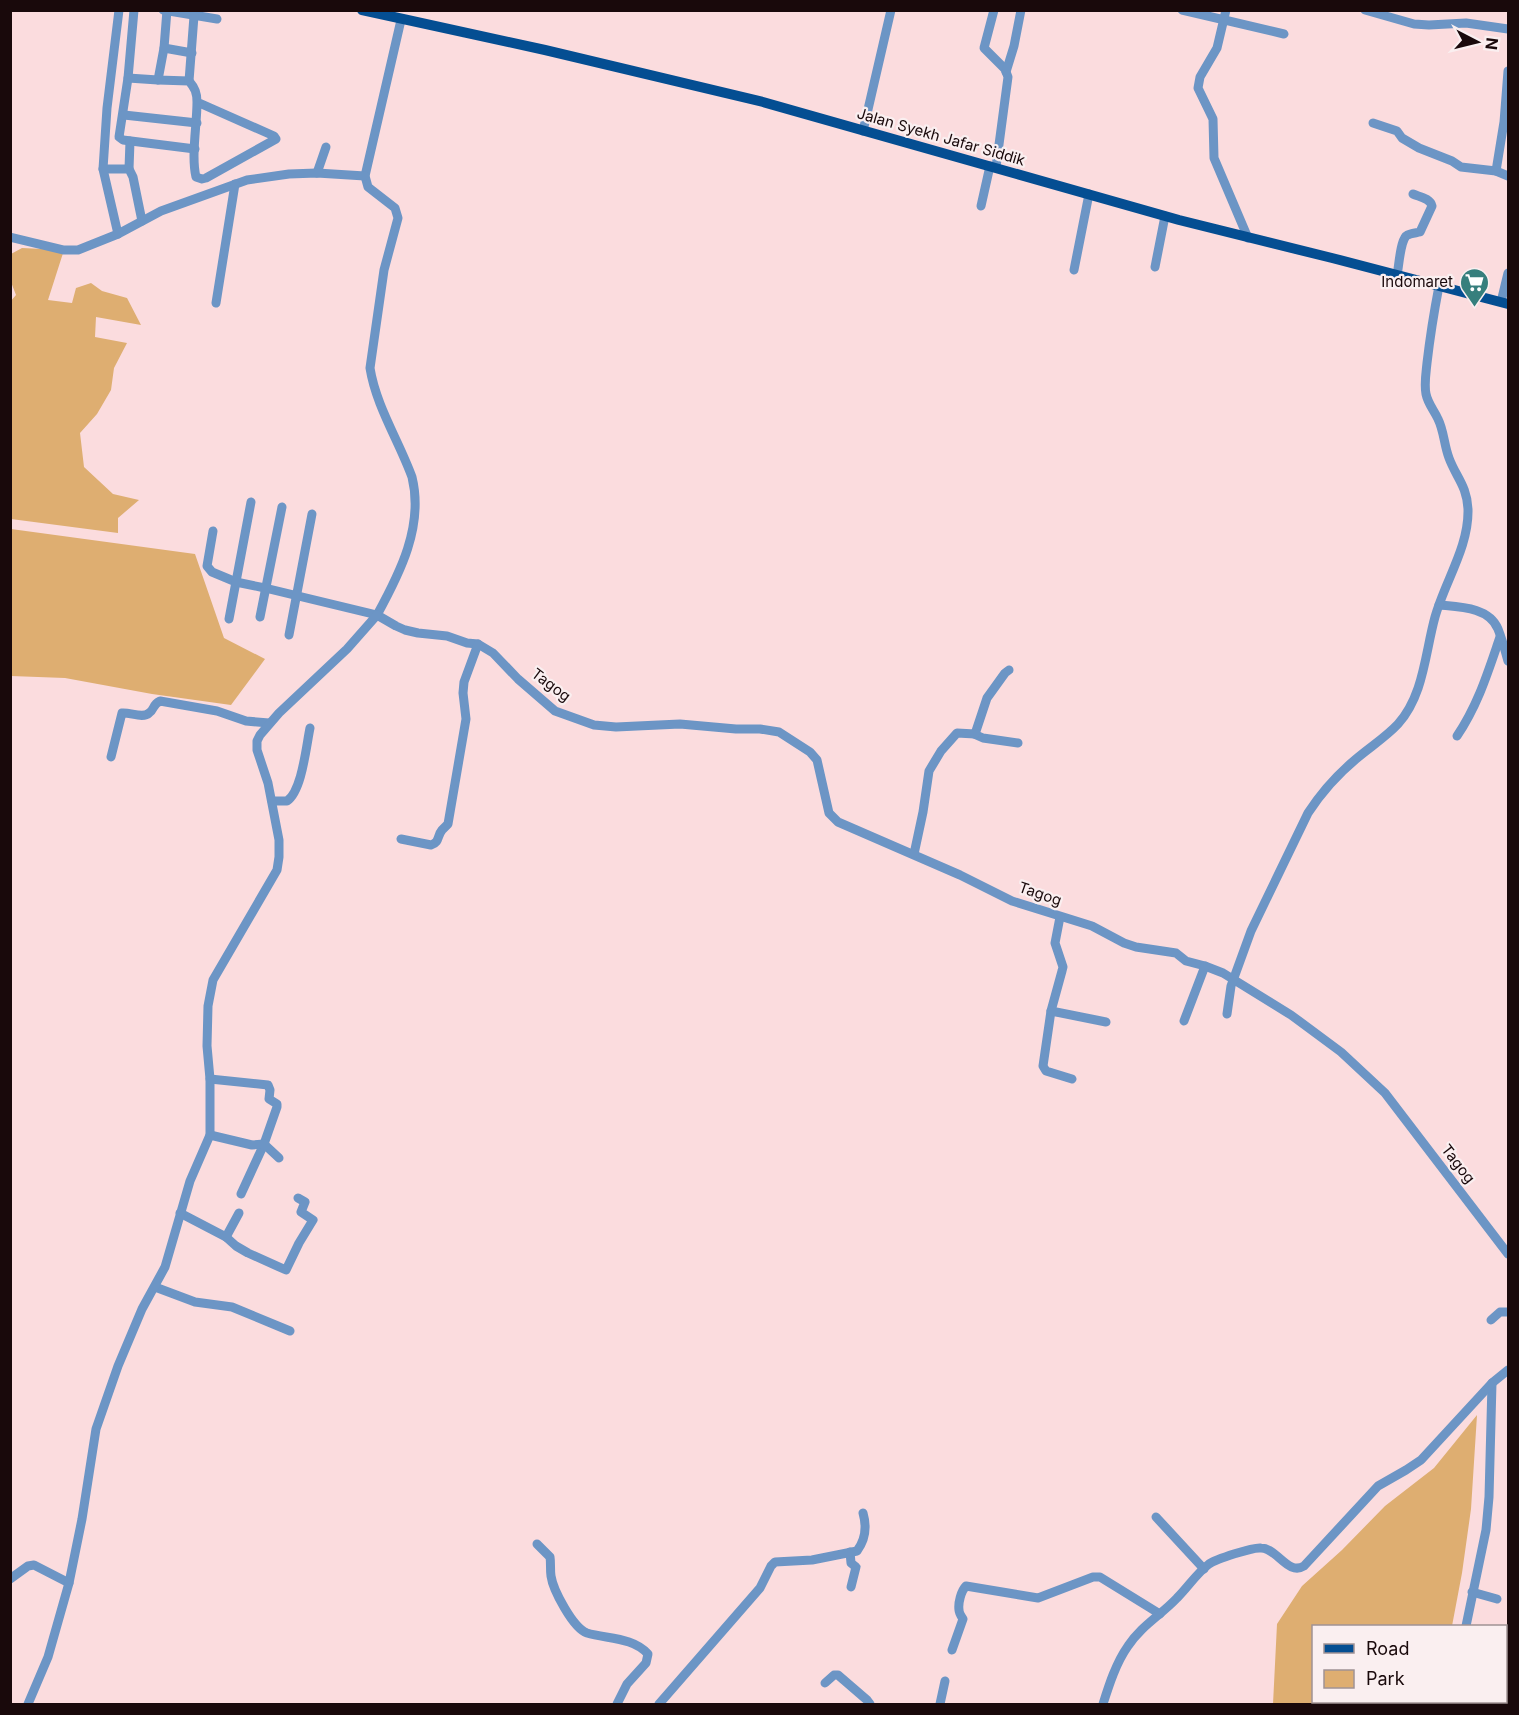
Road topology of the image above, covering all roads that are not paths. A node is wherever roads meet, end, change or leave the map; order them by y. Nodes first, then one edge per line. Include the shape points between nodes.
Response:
1 (119, 10) edge
2 (134, 10) edge
3 (362, 10) edge
4 (891, 10) edge
5 (994, 10) edge
6 (1021, 10) edge
7 (1182, 10) edge
8 (1226, 10) edge
9 (1365, 10) edge
10 (165, 11) edge
11 (194, 16) junction
12 (217, 19) dead end
13 (401, 20) junction
14 (1224, 21) junction
15 (1509, 29) edge
16 (1284, 34) dead end
17 (164, 48) junction
18 (192, 53) junction
19 (1508, 71) edge
20 (1006, 72) junction
21 (128, 78) junction
22 (158, 80) junction
23 (189, 81) junction
24 (197, 102) junction
25 (124, 115) junction
26 (197, 123) junction
27 (1373, 123) dead end
28 (1506, 123) edge
29 (863, 131) junction
30 (130, 141) junction
31 (326, 147) dead end
32 (195, 149) junction
33 (993, 166) junction
34 (103, 169) junction
35 (129, 169) junction
36 (1496, 171) junction
37 (317, 173) junction
38 (365, 176) junction
39 (1509, 176) edge
40 (235, 184) junction
41 (1089, 194) junction
42 (1413, 194) dead end
43 (981, 206) dead end
44 (1165, 216) junction
45 (142, 221) junction
46 (118, 234) junction
47 (10, 237) edge
48 (1248, 238) junction
49 (1155, 267) dead end
50 (1074, 270) dead end
51 (1509, 273) edge
52 (1397, 275) junction
53 (1439, 286) junction
54 (216, 303) dead end
55 (1505, 303) edge
56 (250, 502) dead end
57 (282, 507) dead end
58 (312, 514) dead end
59 (213, 531) dead end
60 (236, 582) junction
61 (265, 588) junction
62 (296, 595) junction
63 (1439, 605) junction
64 (377, 615) junction
65 (260, 617) dead end
66 (229, 619) dead end
67 (289, 635) dead end
68 (1500, 637) junction
69 (478, 644) junction
70 (1509, 661) edge
71 (1009, 670) dead end
72 (270, 723) junction
73 (310, 728) dead end
74 (974, 734) junction
75 (1457, 736) dead end
76 (1018, 743) dead end
77 (111, 757) dead end
78 (272, 801) junction
79 (401, 839) dead end
80 (914, 854) junction
81 (1060, 917) junction
82 (1205, 966) junction
83 (1233, 979) junction
84 (1051, 1011) junction
85 (1227, 1014) dead end
86 (1184, 1021) dead end
87 (1106, 1022) dead end
88 (210, 1079) junction
89 (1072, 1079) dead end
90 (210, 1135) junction
91 (264, 1144) junction
92 (279, 1158) dead end
93 (241, 1194) dead end
94 (298, 1198) dead end
95 (180, 1213) junction
96 (239, 1213) dead end
97 (226, 1237) junction
98 (1509, 1254) edge
99 (155, 1287) junction
100 (1509, 1312) edge
101 (1491, 1320) dead end
102 (290, 1331) dead end
103 (1509, 1370) edge
104 (1492, 1383) junction
105 (863, 1513) dead end
106 (1156, 1517) dead end
107 (537, 1544) dead end
108 (850, 1552) junction
109 (1204, 1569) junction
110 (10, 1579) edge
111 (69, 1583) junction
112 (851, 1587) dead end
113 (1472, 1592) junction
114 (1497, 1599) dead end
115 (1160, 1614) junction
116 (1466, 1625) edge
117 (952, 1650) dead end
118 (945, 1681) dead end
119 (825, 1683) dead end
120 (28, 1704) edge
121 (617, 1704) edge
122 (659, 1704) edge
123 (870, 1704) edge
124 (940, 1704) edge
125 (1103, 1704) edge

1 - 34 street
2 - 21 street
3 - 13 main road, Jalan Syekh Jafar Siddik
4 - 29 street
5 - 20 street via 984,48
6 - 20 street
7 - 14 street
8 - 14 street
9 - 15 street via 1414,24 1466,23
10 - 11 street
10 - 17 street
11 - 12 street
11 - 18 street
13 - 29 main road, Jalan Syekh Jafar Siddik via 763,102
13 - 38 street
14 - 16 street
14 - 48 street via 1217,48 1198,88 1213,119 1214,158
17 - 18 street
17 - 22 street
18 - 23 street
19 - 28 street
20 - 33 street via 1008,81
21 - 22 street
21 - 25 street
22 - 23 street
23 - 24 street via 196,90
24 - 26 street
24 - 32 street via 276,139 202,179 196,177
25 - 26 street
25 - 30 street via 119,137
26 - 32 street
27 - 36 street via 1397,131 1419,148 1461,167
28 - 36 street
29 - 33 main road, Jalan Syekh Jafar Siddik
30 - 32 street
30 - 35 street
31 - 37 street
33 - 41 main road, Jalan Syekh Jafar Siddik
33 - 43 street
34 - 35 street
34 - 46 street
35 - 45 street
36 - 39 street
37 - 38 street
37 - 40 street
38 - 64 street via 368,187 395,208 398,218 384,270 370,368 380,403 412,477 415,497 410,543
40 - 45 street
40 - 54 street
41 - 44 main road, Jalan Syekh Jafar Siddik
41 - 50 street
42 - 52 street via 1430,201 1432,206 1420,232 1405,237
44 - 48 main road, Jalan Syekh Jafar Siddik
44 - 49 street
45 - 46 street
46 - 47 street via 74,250
48 - 52 main road, Jalan Syekh Jafar Siddik
51 - 55 street
52 - 53 main road, Jalan Syekh Jafar Siddik
53 - 55 main road, Jalan Syekh Jafar Siddik
53 - 63 street via 1425,387 1468,509 1461,549
56 - 60 street
57 - 61 street
58 - 62 street
59 - 60 street via 207,566
60 - 61 street
60 - 66 street
61 - 62 street
61 - 65 street
62 - 64 street
62 - 67 street
63 - 68 street via 1479,611 1497,627
63 - 83 street via 1410,708 1389,733 1318,798 1308,813 1251,931
64 - 69 street via 405,630
64 - 72 street
68 - 70 street
68 - 75 street via 1479,698
69 - 79 street via 462,693 466,719 448,824 435,844
69 - 80 street, Tagog via 493,653 555,711 594,725 680,724 779,732 817,760 833,818
71 - 74 street via 987,698
72 - 77 street via 160,701 146,715 122,713
72 - 78 street via 257,741 257,750
73 - 78 street via 294,793 287,801
74 - 76 street
74 - 80 street via 957,733 933,762
78 - 88 street via 279,840 277,870 213,980 208,1006
80 - 81 street, Tagog via 1012,901
81 - 82 street, Tagog via 1092,926 1124,943 1176,953 1186,961
81 - 84 street via 1055,943 1063,967
82 - 83 street, Tagog
82 - 86 street
83 - 85 street
83 - 98 street, Tagog via 1316,1033 1371,1080
84 - 87 street
84 - 89 street via 1044,1069
88 - 90 street
88 - 91 street via 270,1087 269,1099 277,1107
90 - 91 street
90 - 95 street
91 - 92 street
91 - 93 street
94 - 97 street via 305,1202 301,1212 313,1220 286,1270 240,1249
95 - 97 street
95 - 99 street via 165,1267
96 - 97 street
99 - 102 street via 195,1302 232,1307
99 - 111 street via 118,1366 96,1429
100 - 101 street via 1500,1312
103 - 104 street
104 - 109 street via 1420,1460 1378,1486 1304,1566 1293,1568 1271,1550 1259,1547
104 - 113 street via 1486,1530
105 - 108 street via 865,1533 859,1549
106 - 109 street
107 - 121 street via 550,1557 554,1586 578,1627 590,1634 627,1641 648,1654
108 - 112 street via 851,1563 856,1567
108 - 122 street via 775,1562 760,1588
109 - 115 street
110 - 111 street via 34,1565
111 - 120 street via 48,1658
113 - 114 street
113 - 116 street
115 - 117 street via 1100,1577 1038,1598 966,1586 958,1611 963,1619
115 - 125 street via 1126,1648
118 - 124 street
119 - 123 street via 838,1675

